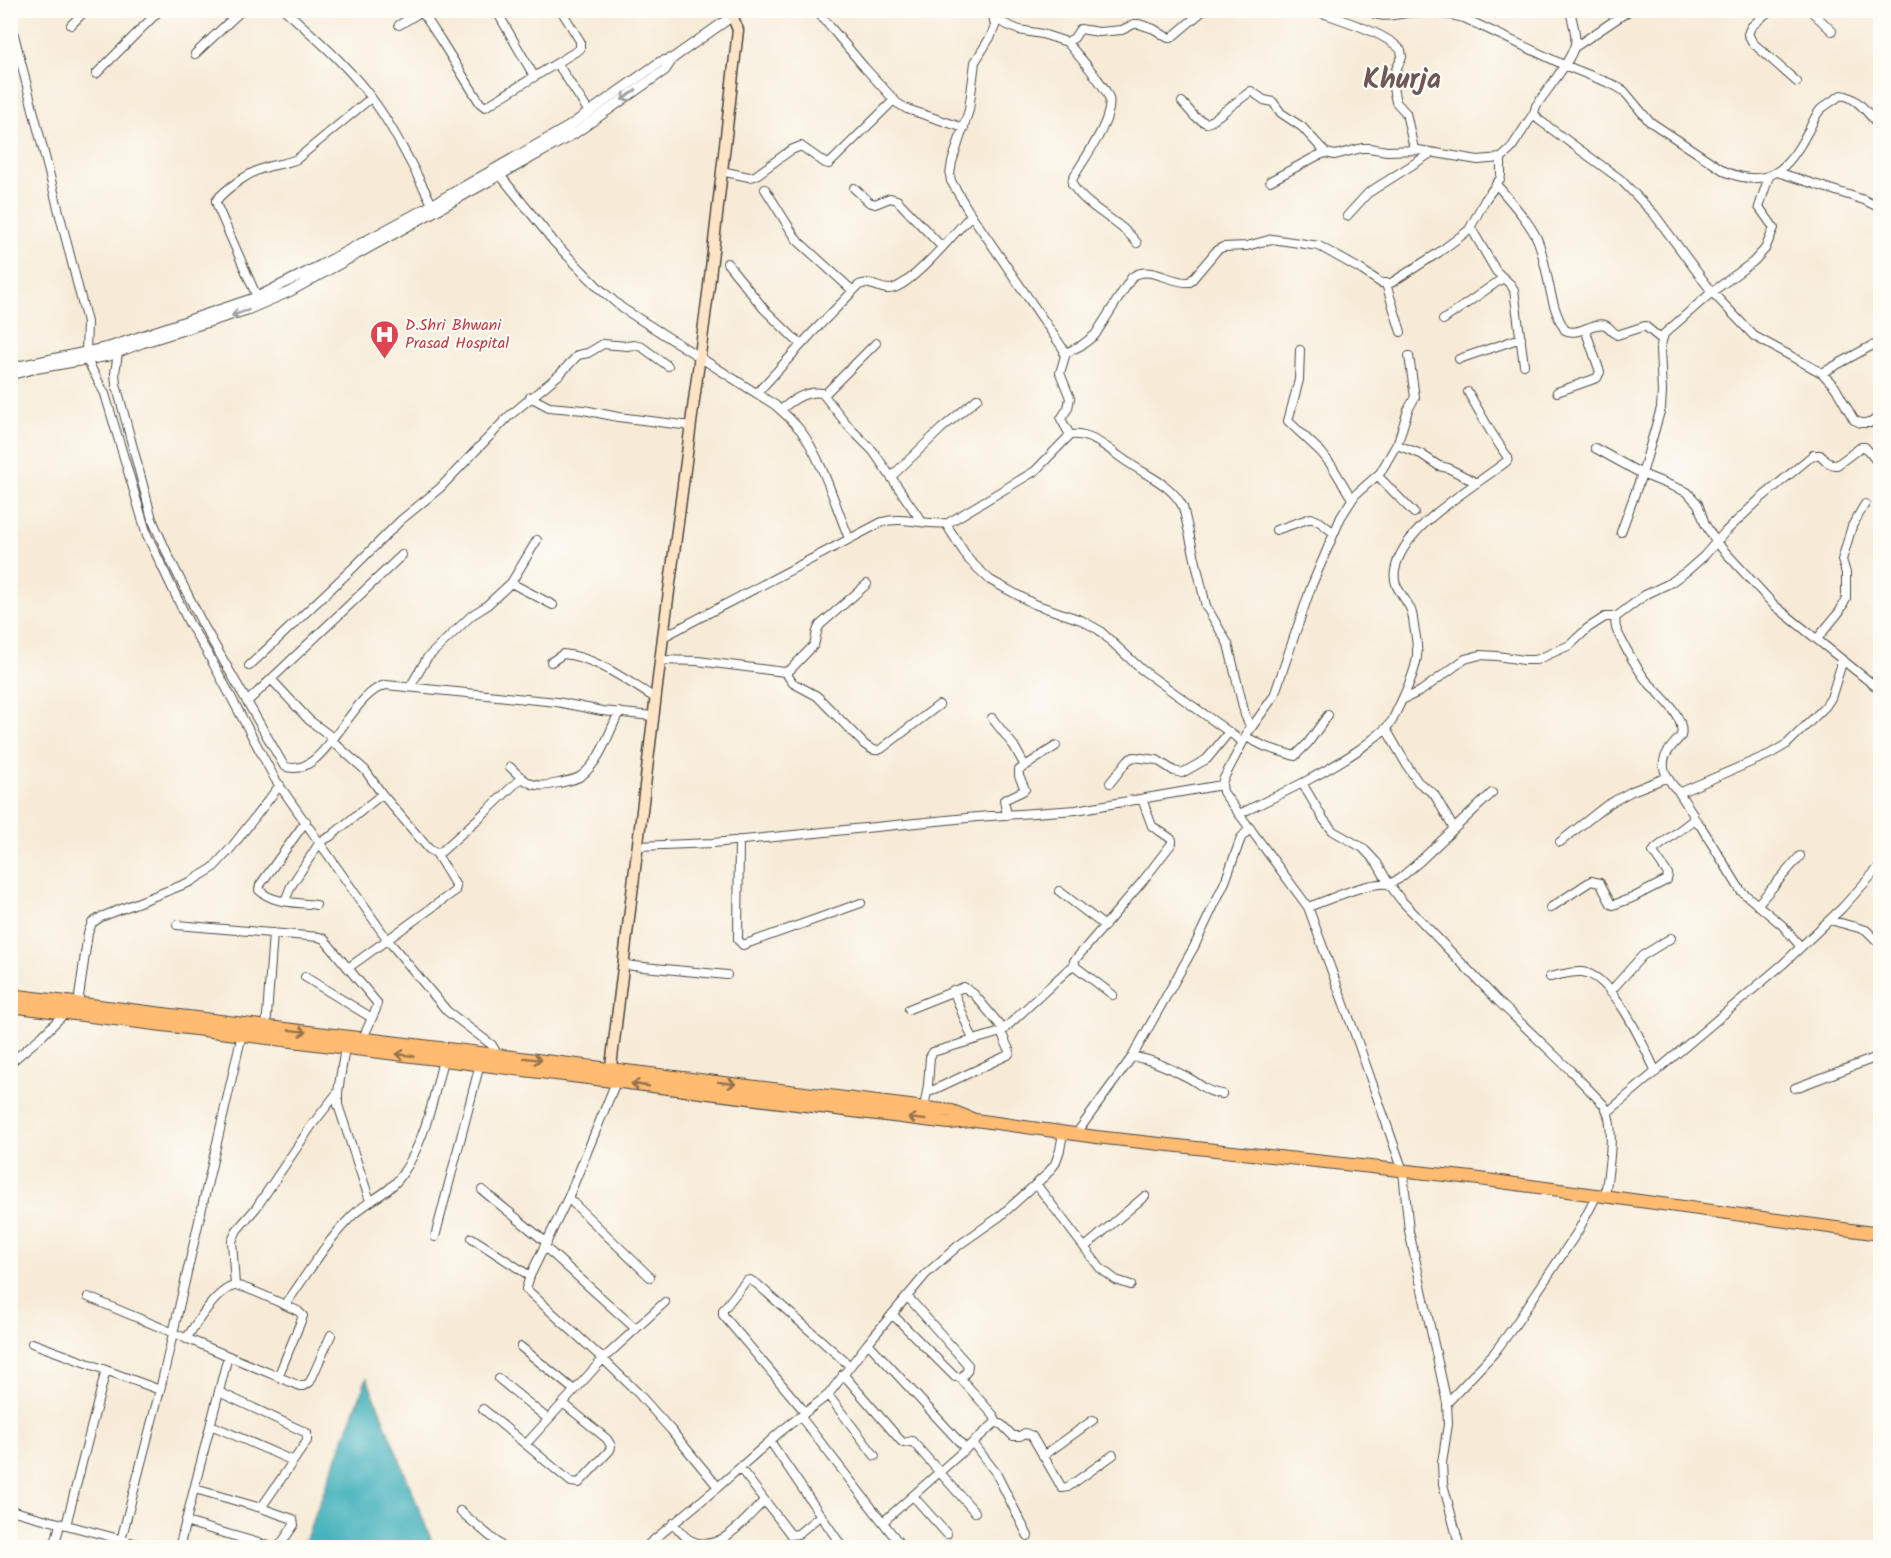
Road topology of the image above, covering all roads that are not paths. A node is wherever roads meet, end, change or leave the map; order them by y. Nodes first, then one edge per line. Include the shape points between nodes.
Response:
1 (86, 10) edge
2 (160, 10) edge
3 (242, 10) edge
4 (285, 10) edge
5 (561, 10) edge
6 (816, 10) edge
7 (992, 10) edge
8 (1204, 10) edge
9 (1314, 10) edge
10 (1368, 10) edge
11 (1570, 10) edge
12 (1630, 10) edge
13 (1770, 10) edge
14 (1810, 10) edge
15 (423, 11) edge
16 (499, 12) edge
17 (735, 13) edge
18 (10, 19) edge
19 (994, 19) junction
20 (71, 25) dead end
21 (399, 25) dead end
22 (1832, 32) dead end
23 (1067, 42) junction
24 (1575, 47) junction
25 (195, 54) dead end
26 (673, 58) junction
27 (557, 63) junction
28 (1564, 65) junction
29 (96, 74) dead end
30 (534, 76) junction
31 (1797, 82) dead end
32 (371, 98) junction
33 (894, 100) junction
34 (1182, 102) dead end
35 (589, 112) junction
36 (1534, 113) junction
37 (1881, 127) edge
38 (964, 128) junction
39 (1414, 149) junction
40 (1326, 153) junction
41 (1431, 153) junction
42 (1501, 158) junction
43 (721, 171) junction
44 (1773, 174) junction
45 (500, 175) junction
46 (1270, 181) dead end
47 (1497, 185) junction
48 (854, 188) dead end
49 (765, 189) dead end
50 (432, 204) junction
51 (1881, 208) edge
52 (971, 215) junction
53 (1347, 216) dead end
54 (1470, 228) junction
55 (1137, 243) dead end
56 (942, 247) junction
57 (727, 263) dead end
58 (1503, 278) junction
59 (1386, 284) junction
60 (854, 291) junction
61 (1712, 292) junction
62 (257, 297) junction
63 (1443, 320) dead end
64 (1585, 329) junction
65 (1401, 332) dead end
66 (1521, 338) junction
67 (1661, 339) junction
68 (876, 343) dead end
69 (1881, 344) edge
70 (801, 345) junction
71 (1300, 350) dead end
72 (109, 351) junction
73 (118, 352) junction
74 (1064, 354) junction
75 (91, 355) junction
76 (1409, 356) dead end
77 (700, 357) junction
78 (1459, 359) dead end
79 (1524, 364) dead end
80 (668, 366) dead end
81 (10, 368) edge
82 (1822, 374) junction
83 (10, 375) edge
84 (1468, 392) dead end
85 (1557, 392) dead end
86 (757, 393) junction
87 (824, 395) junction
88 (530, 398) junction
89 (978, 398) dead end
90 (781, 410) junction
91 (1881, 413) edge
92 (691, 426) junction
93 (1070, 435) junction
94 (1397, 445) junction
95 (1595, 448) dead end
96 (1881, 465) edge
97 (1642, 474) junction
98 (1378, 476) junction
99 (891, 477) junction
100 (1475, 482) junction
101 (1352, 499) junction
102 (1865, 504) dead end
103 (1414, 513) dead end
104 (922, 522) junction
105 (946, 524) junction
106 (1276, 530) dead end
107 (1621, 532) dead end
108 (1334, 533) junction
109 (849, 538) junction
110 (537, 540) dead end
111 (1716, 542) junction
112 (402, 555) dead end
113 (511, 583) junction
114 (867, 584) dead end
115 (553, 605) dead end
116 (1616, 617) junction
117 (663, 637) junction
118 (1817, 639) junction
119 (1841, 659) junction
120 (660, 660) junction
121 (551, 662) dead end
122 (249, 666) dead end
123 (785, 672) junction
124 (271, 679) junction
125 (410, 687) junction
126 (1881, 690) edge
127 (655, 698) junction
128 (1402, 700) junction
129 (247, 702) junction
130 (939, 705) dead end
131 (619, 712) junction
132 (1328, 715) dead end
133 (653, 716) junction
134 (992, 718) dead end
135 (1386, 729) junction
136 (1229, 732) junction
137 (1246, 737) junction
138 (332, 739) junction
139 (1056, 746) dead end
140 (1025, 766) junction
141 (510, 767) dead end
142 (281, 776) junction
143 (1668, 777) junction
144 (521, 778) junction
145 (1110, 783) dead end
146 (1302, 783) junction
147 (1222, 785) junction
148 (1678, 791) junction
149 (1492, 793) dead end
150 (382, 794) junction
151 (1142, 799) junction
152 (1239, 813) junction
153 (1007, 815) junction
154 (1693, 817) junction
155 (306, 821) junction
156 (1250, 828) junction
157 (1454, 829) junction
158 (740, 840) junction
159 (323, 841) junction
160 (1560, 842) dead end
161 (638, 846) junction
162 (436, 853) junction
163 (1800, 856) dead end
164 (1881, 866) edge
165 (1389, 884) junction
166 (1059, 891) dead end
167 (285, 901) junction
168 (861, 903) dead end
169 (316, 904) dead end
170 (1757, 905) junction
171 (1308, 907) junction
172 (1550, 908) dead end
173 (1830, 920) junction
174 (177, 925) dead end
175 (1105, 926) junction
176 (273, 933) junction
177 (390, 936) junction
178 (1671, 939) dead end
179 (1881, 944) edge
180 (1801, 947) junction
181 (1074, 964) junction
182 (623, 965) junction
183 (348, 968) junction
184 (728, 975) dead end
185 (305, 977) dead end
186 (1550, 977) dead end
187 (953, 990) junction
188 (1610, 992) junction
189 (10, 995) edge
190 (1113, 995) dead end
191 (78, 1004) junction
192 (10, 1006) edge
193 (909, 1009) dead end
194 (66, 1012) junction
195 (372, 1018) junction
196 (1003, 1031) junction
197 (266, 1032) junction
198 (242, 1034) junction
199 (363, 1038) junction
200 (973, 1040) junction
201 (345, 1047) junction
202 (498, 1055) junction
203 (1881, 1056) edge
204 (1132, 1057) junction
205 (443, 1060) junction
206 (10, 1063) edge
207 (480, 1064) junction
208 (502, 1067) junction
209 (1656, 1072) junction
210 (612, 1077) junction
211 (1795, 1088) dead end
212 (338, 1092) junction
213 (927, 1093) junction
214 (1222, 1094) dead end
215 (924, 1108) junction
216 (1608, 1112) junction
217 (975, 1120) junction
218 (1063, 1132) junction
219 (1076, 1134) junction
220 (1403, 1171) junction
221 (1036, 1184) junction
222 (482, 1190) dead end
223 (1145, 1196) dead end
224 (1601, 1196) junction
225 (568, 1198) junction
226 (370, 1201) junction
227 (1881, 1234) edge
228 (435, 1237) dead end
229 (471, 1238) dead end
230 (546, 1245) junction
231 (1085, 1247) junction
232 (530, 1276) junction
233 (650, 1277) dead end
234 (1131, 1285) dead end
235 (235, 1286) junction
236 (907, 1296) junction
237 (88, 1297) dead end
238 (665, 1302) dead end
239 (285, 1305) junction
240 (892, 1314) junction
241 (636, 1329) junction
242 (173, 1334) junction
243 (331, 1335) dead end
244 (186, 1339) junction
245 (867, 1342) junction
246 (32, 1343) dead end
247 (521, 1347) dead end
248 (228, 1356) junction
249 (603, 1359) junction
250 (849, 1365) junction
251 (106, 1371) junction
252 (843, 1374) junction
253 (278, 1377) junction
254 (962, 1377) junction
255 (499, 1379) dead end
256 (160, 1390) junction
257 (574, 1390) junction
258 (219, 1392) junction
259 (828, 1395) junction
260 (563, 1403) junction
261 (1447, 1403) junction
262 (483, 1409) dead end
263 (802, 1414) junction
264 (548, 1419) junction
265 (1093, 1420) dead end
266 (996, 1422) junction
267 (211, 1425) junction
268 (772, 1439) junction
269 (973, 1443) junction
270 (525, 1444) junction
271 (966, 1449) junction
272 (1113, 1455) dead end
273 (875, 1456) dead end
274 (1043, 1456) junction
275 (293, 1461) junction
276 (740, 1468) junction
277 (940, 1472) junction
278 (718, 1486) junction
279 (195, 1490) junction
280 (913, 1496) junction
281 (764, 1501) junction
282 (261, 1508) junction
283 (10, 1510) edge
284 (460, 1511) dead end
285 (975, 1512) dead end
286 (821, 1515) junction
287 (186, 1522) junction
288 (883, 1522) junction
289 (673, 1523) junction
290 (63, 1525) junction
291 (947, 1534) dead end
292 (1028, 1536) dead end
293 (120, 1544) edge
294 (54, 1548) edge
295 (153, 1548) edge
296 (179, 1548) edge
297 (277, 1548) edge
298 (504, 1548) edge
299 (644, 1548) edge
300 (843, 1548) edge
301 (903, 1548) edge
302 (1460, 1548) edge

1 - 20 street
2 - 29 street
3 - 25 street
4 - 32 street via 344,66
5 - 27 street via 581,45 577,52
6 - 33 street
7 - 19 street
8 - 23 street via 1171,38 1134,24 1122,30 1083,29
9 - 39 street via 1393,42 1401,50 1393,88 1396,102 1406,113
10 - 28 street via 1374,15 1415,12 1464,18
11 - 24 street
12 - 24 street
13 - 31 street via 1748,34
14 - 22 street
15 - 21 street
15 - 30 street via 482,106 489,106
16 - 30 street
17 - 26 street
17 - 43 main road via 738,30
18 - 75 street via 87,322
19 - 23 street
19 - 38 street via 991,36 975,62
23 - 55 street via 1101,84 1109,102 1106,121 1072,184
24 - 28 street
26 - 35 street via 660,62
26 -> 45 street via 665,70 573,134
27 - 30 street
27 - 35 street
28 - 36 street
28 - 44 street via 1624,91 1649,121 1726,172 1762,178
32 - 50 street
32 - 62 street via 297,159 257,170 216,201
33 - 38 street via 907,109
33 - 43 street via 829,164 801,146 755,176
34 - 40 street via 1206,123 1248,92 1254,92 1273,102
35 - 50 street
36 - 42 street
36 - 61 street via 1620,178 1654,214
37 - 44 street via 1854,100 1841,95 1822,109 1797,153
38 - 52 street via 950,175
39 - 40 street via 1362,148 1335,155
39 - 41 street
40 - 46 street
41 - 42 street via 1478,160
41 - 53 street via 1368,193
42 - 47 street
43 - 77 main road
44 - 51 street
44 - 61 street via 1759,207 1774,228 1765,249
45 -> 73 street via 289,292 247,310
45 - 77 street via 554,242 600,289 622,308
47 - 54 street
47 - 64 street via 1538,242 1563,327 1568,333
48 - 56 street via 875,204 890,198 897,200
49 - 60 street via 797,240
50 - 62 street
52 - 56 street
52 - 74 street via 1059,341
54 - 58 street
54 - 59 street via 1438,253
56 - 60 street via 898,287 887,289 863,283
57 - 70 street via 764,309
58 - 63 street
58 - 66 street via 1514,290
59 - 65 street
59 - 74 street via 1319,246 1272,239 1223,247 1190,282 1150,273 1136,274 1095,335
60 - 70 street
61 - 67 street
61 - 82 street via 1755,336
62 - 72 street
64 - 67 street via 1605,325 1617,335 1645,326
64 - 85 street via 1599,375
66 - 78 street
66 - 79 street
67 - 97 street via 1660,408
68 - 87 street
69 - 82 street
70 - 86 street
71 - 101 street via 1299,380 1288,421 1321,452
72 - 73 street
72 - 75 street
73 - 129 street via 116,384 152,519 187,594
74 - 93 street via 1060,373 1070,398 1061,419
75 - 81 street
75 - 83 street
75 - 142 street via 147,535 189,622
76 - 94 street via 1415,397
77 - 86 street
77 - 92 main road
80 - 88 street via 642,347 603,344 578,355
82 - 91 street via 1835,387 1854,420 1870,423
84 - 100 street via 1508,458
86 - 90 street
87 - 90 street via 816,392 799,397
87 - 99 street via 873,450
88 - 92 street via 549,407
88 - 122 street via 440,488 401,520
89 - 99 street
90 - 109 street via 816,457
92 - 117 main road
93 - 105 street via 1035,471
93 - 137 street via 1097,440 1178,497 1206,606 1228,644 1250,726
94 - 98 street
94 - 100 street
95 - 97 street
96 - 111 street via 1865,447 1834,466 1820,454 1813,455 1776,484
97 - 107 street
97 - 111 street via 1694,498
98 - 101 street
98 - 103 street
99 - 104 street
100 - 128 street via 1419,529 1399,558 1395,579 1412,613 1417,655
101 - 108 street
102 - 118 street via 1852,526 1842,560 1846,599
104 - 105 street
104 - 109 street via 890,520
105 - 136 street via 969,560 990,580 1034,604 1099,630 1141,669
106 - 108 street via 1311,519
108 - 137 street via 1274,696
109 - 117 street
110 - 113 street
111 - 116 street via 1687,571
111 - 118 street via 1774,605
112 - 124 street
113 - 115 street
113 - 125 street via 427,658
114 - 123 street via 820,625 814,645
116 - 128 street via 1605,617 1570,645 1536,660 1480,655 1465,659
116 - 143 street via 1616,628 1630,657 1681,724 1682,736 1664,757
117 - 120 main road
118 - 119 street
119 - 126 street
119 - 148 street via 1831,698 1787,744
120 - 123 street
120 - 127 main road
121 - 127 street via 563,654 581,658
123 - 130 street via 793,683 817,696 872,750 881,749
124 - 129 street
124 - 138 street
125 - 131 street
125 - 138 street via 386,685 375,690
127 - 133 main road
128 - 135 street
129 - 142 street via 279,761
131 - 133 street
131 - 144 street via 602,750 579,777 549,786 529,784
132 - 137 street via 1295,756
133 - 161 main road
134 - 140 street
135 - 146 street via 1336,765
135 - 157 street via 1418,782 1434,794
136 - 137 street
136 - 145 street via 1207,759 1182,773 1157,760 1134,757
137 - 147 street
138 - 142 street via 314,761
138 - 150 street via 365,770
139 - 140 street
140 - 153 street via 1018,773 1023,791 1004,800
141 - 144 street
142 - 155 street
142 - 191 street via 213,868 190,882 92,923
143 - 148 street
143 - 160 street via 1607,805
144 - 162 street
146 - 152 street
146 - 165 street via 1324,820 1334,831 1363,848
147 - 151 street
147 - 152 street
148 - 154 street
149 - 157 street
150 - 159 street
150 - 162 street
151 - 153 street via 1076,810
151 - 175 street via 1152,826 1172,843
152 - 156 street
153 - 158 street
154 - 170 street via 1741,891
154 - 172 street via 1692,823 1653,852 1668,874 1663,882 1613,905 1600,883 1591,881
155 - 159 street
155 - 167 street via 260,885 263,893
156 - 171 street
156 - 204 street via 1241,838 1194,947
157 - 165 street
158 - 161 street
158 - 168 street via 738,940 743,945
159 - 167 street
159 - 177 street
161 - 182 main road
162 - 177 street via 456,889
163 - 170 street
164 - 173 street
165 - 171 street via 1369,886
165 - 216 street
166 - 175 street
167 - 169 street
170 - 180 street
171 - 220 street
173 - 179 street via 1866,930
173 - 180 street
174 - 176 street
175 - 181 street
176 - 183 street via 324,939
176 - 197 street
177 - 183 street
177 - 202 street via 447,1011 483,1037
178 - 188 street via 1642,956
180 - 209 street
181 - 190 street
181 - 196 street
182 - 184 street
182 - 210 main road
183 - 195 street via 377,1003
185 - 195 street
186 - 188 street via 1584,972
187 - 193 street
187 - 196 street via 963,987 973,993
187 - 200 street
188 - 209 street via 1632,1021
189 - 191 main road
191 - 197 main road
192 - 194 main road
194 - 198 main road
194 - 206 street
195 - 199 street
196 - 200 street
196 - 213 street via 1008,1056
197 - 198 main road
197 -> 199 main road
197 - 201 main road
198 - 242 street
199 - 202 main road
200 - 213 street via 931,1054
205 -> 201 main road
201 - 212 street
202 - 208 street
202 -> 210 main road
203 - 211 street
204 - 214 street via 1186,1077 1209,1092
204 - 219 street
205 - 207 main road
205 - 226 street via 431,1110 411,1161 387,1192
207 - 208 main road
207 - 228 street
208 - 210 main road
209 - 216 street
210 -> 215 main road
217 -> 210 main road via 949,1123
210 - 225 street
212 - 226 street via 338,1105
212 - 235 street via 237,1230 232,1241
213 - 215 street
215 - 217 main road via 952,1111
216 - 224 street via 1610,1144
217 - 218 main road
218 - 219 main road
218 - 221 street via 1055,1164
219 - 220 main road
220 - 224 main road
220 - 261 street via 1411,1242
221 - 231 street
221 - 236 street via 999,1217 942,1258
222 - 230 street
223 - 231 street
224 - 227 main road
224 - 261 street via 1515,1325
225 - 230 street
225 - 233 street
226 - 239 street via 342,1226
229 - 232 street
230 - 232 street
230 - 241 street
231 - 234 street via 1107,1275
232 - 249 street via 528,1292
235 - 239 street
235 - 244 street via 210,1305
236 - 240 street
236 - 254 street via 968,1365
237 - 242 street
238 - 241 street
239 - 253 street via 301,1313 303,1320
240 - 245 street
240 - 254 street via 954,1377
241 - 249 street
242 - 244 street
242 - 256 street
243 - 253 street via 308,1385 300,1386
244 - 248 street
245 - 250 street
245 - 271 street
246 - 251 street
247 - 257 street
248 - 253 street
248 - 258 street
249 - 257 street
249 - 278 street
250 - 252 street
250 - 263 street via 754,1281 746,1281 723,1315
251 - 256 street
251 - 290 street
252 - 259 street
252 - 277 street via 901,1441 912,1441
254 - 266 street
255 - 264 street
256 - 293 street
257 - 260 street
258 - 267 street
258 - 275 street via 307,1433 307,1441
259 - 263 street
259 - 273 street
260 - 264 street
260 - 270 street via 610,1443 610,1450 589,1473 579,1483 571,1482
261 - 302 street via 1443,1485
262 - 270 street
263 - 268 street
263 - 288 street
264 - 270 street
265 - 274 street
266 - 269 street
266 - 274 street via 1013,1436 1032,1436
267 - 275 street
267 - 279 street
268 - 276 street
268 - 286 street
269 - 271 street
269 - 292 street via 996,1473
271 - 277 street
272 - 274 street via 1065,1488 1059,1486
275 - 282 street
276 - 278 street
276 - 281 street
277 - 280 street
277 - 285 street
278 - 289 street
279 - 282 street
279 - 287 street
280 - 288 street
280 - 291 street
281 - 286 street via 791,1535 798,1534
281 - 289 street via 729,1534 712,1543 692,1541
282 - 297 street via 293,1519 294,1525
283 - 290 street
284 - 298 street
286 - 300 street
287 - 296 street
287 - 297 street
288 - 301 street
289 - 299 street
290 - 293 street
290 - 294 street
293 - 295 street

